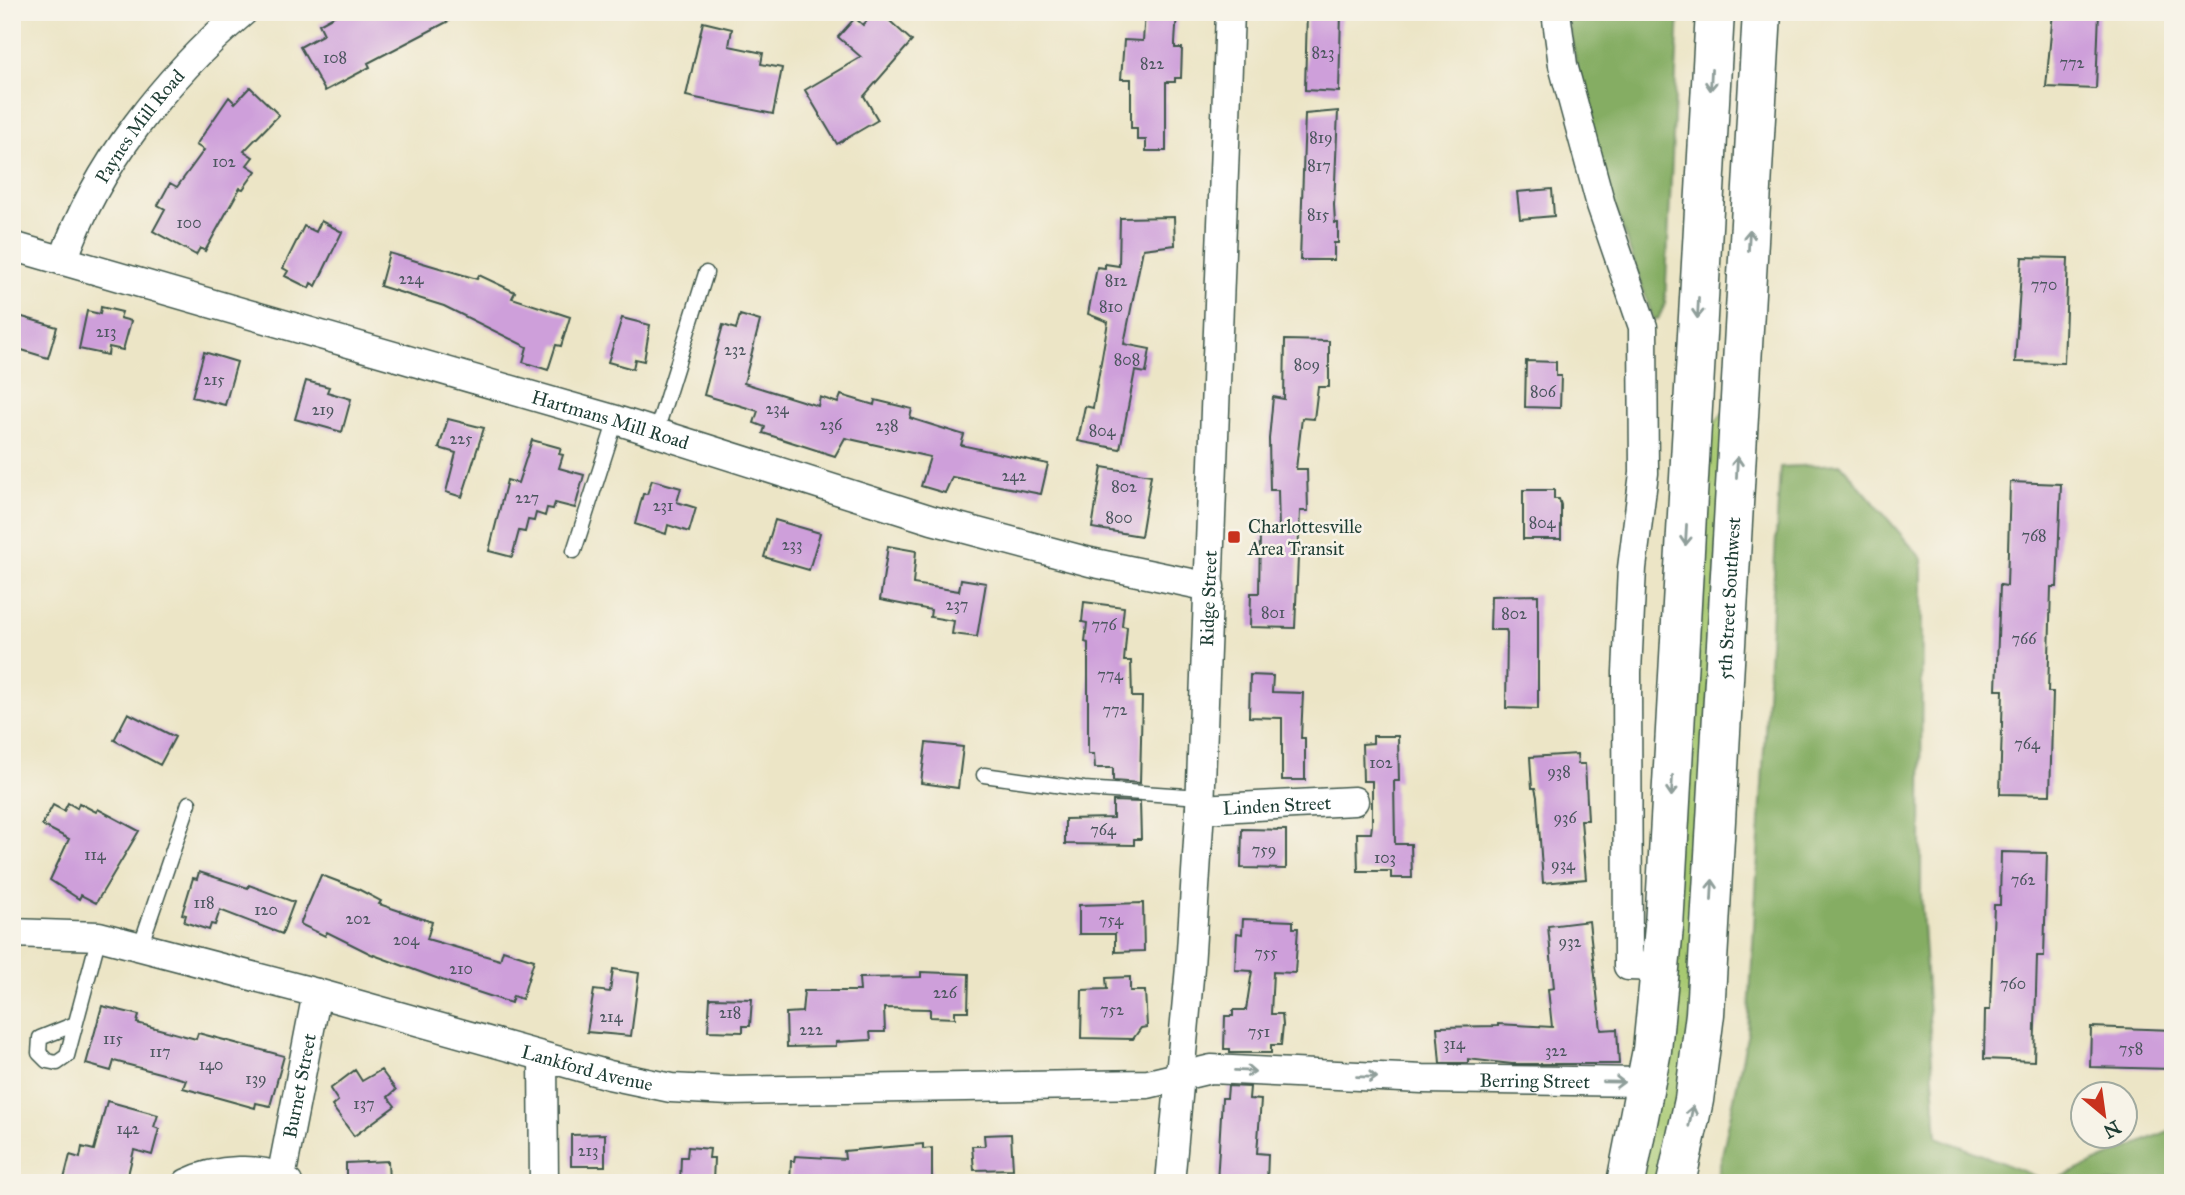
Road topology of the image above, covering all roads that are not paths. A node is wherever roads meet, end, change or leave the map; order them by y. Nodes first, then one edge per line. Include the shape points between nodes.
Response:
1 (243, 12) edge
2 (1230, 12) edge
3 (1556, 12) edge
4 (1715, 12) edge
5 (1762, 12) edge
6 (12, 246) edge
7 (63, 261) junction
8 (706, 273) dead end
9 (1695, 370) junction
10 (1742, 372) junction
11 (616, 420) junction
12 (656, 432) junction
13 (574, 551) dead end
14 (1210, 587) junction
15 (1629, 727) junction
16 (1675, 728) junction
17 (984, 775) dead end
18 (1354, 801) dead end
19 (189, 803) dead end
20 (1201, 803) junction
21 (12, 933) edge
22 (99, 936) junction
23 (140, 947) junction
24 (1660, 967) junction
25 (317, 993) junction
26 (75, 1024) dead end
27 (543, 1057) junction
28 (1179, 1077) junction
29 (1647, 1082) junction
30 (285, 1180) edge
31 (187, 1183) edge
32 (544, 1183) edge
33 (1170, 1183) edge
34 (1626, 1183) edge
35 (1676, 1183) edge

1 - 7 street, Paynes Mill Road via 184,69 128,141 75,225
2 - 14 street, Ridge Street
3 - 15 street via 1563,65 1601,205 1643,327 1644,472 1632,568
4 -> 9 main road
10 -> 5 main road, 5th Street Southwest
6 - 7 street, Hartmans Mill Road
7 - 11 street, Hartmans Mill Road
8 - 12 lane
9 - 10 street
9 -> 16 main road
35 -> 10 main road, 5th Street Southwest via 1694,1100 1705,1014
11 - 12 street, Hartmans Mill Road
11 - 13 lane
12 - 14 street, Hartmans Mill Road via 932,520 1090,562
14 - 20 street, Ridge Street
15 - 16 street
15 - 24 street via 1628,966
16 -> 24 main road
17 - 20 lane
18 - 20 street, Linden Street
19 - 23 lane
20 - 28 street, Ridge Street
21 - 22 street, Lankford Avenue
22 - 23 street, Lankford Avenue
22 - 26 lane
23 - 25 street, Lankford Avenue
24 - 29 main road
25 - 27 street, Lankford Avenue
25 - 30 street, Burnet Street
27 - 28 street, Lankford Avenue via 671,1088 730,1091 1148,1084
27 - 32 street
28 -> 29 street, Berring Street via 1211,1069 1423,1079
28 - 33 street, Ridge Street
29 - 34 main road
30 - 31 street, Burnet Street via 233,1171

